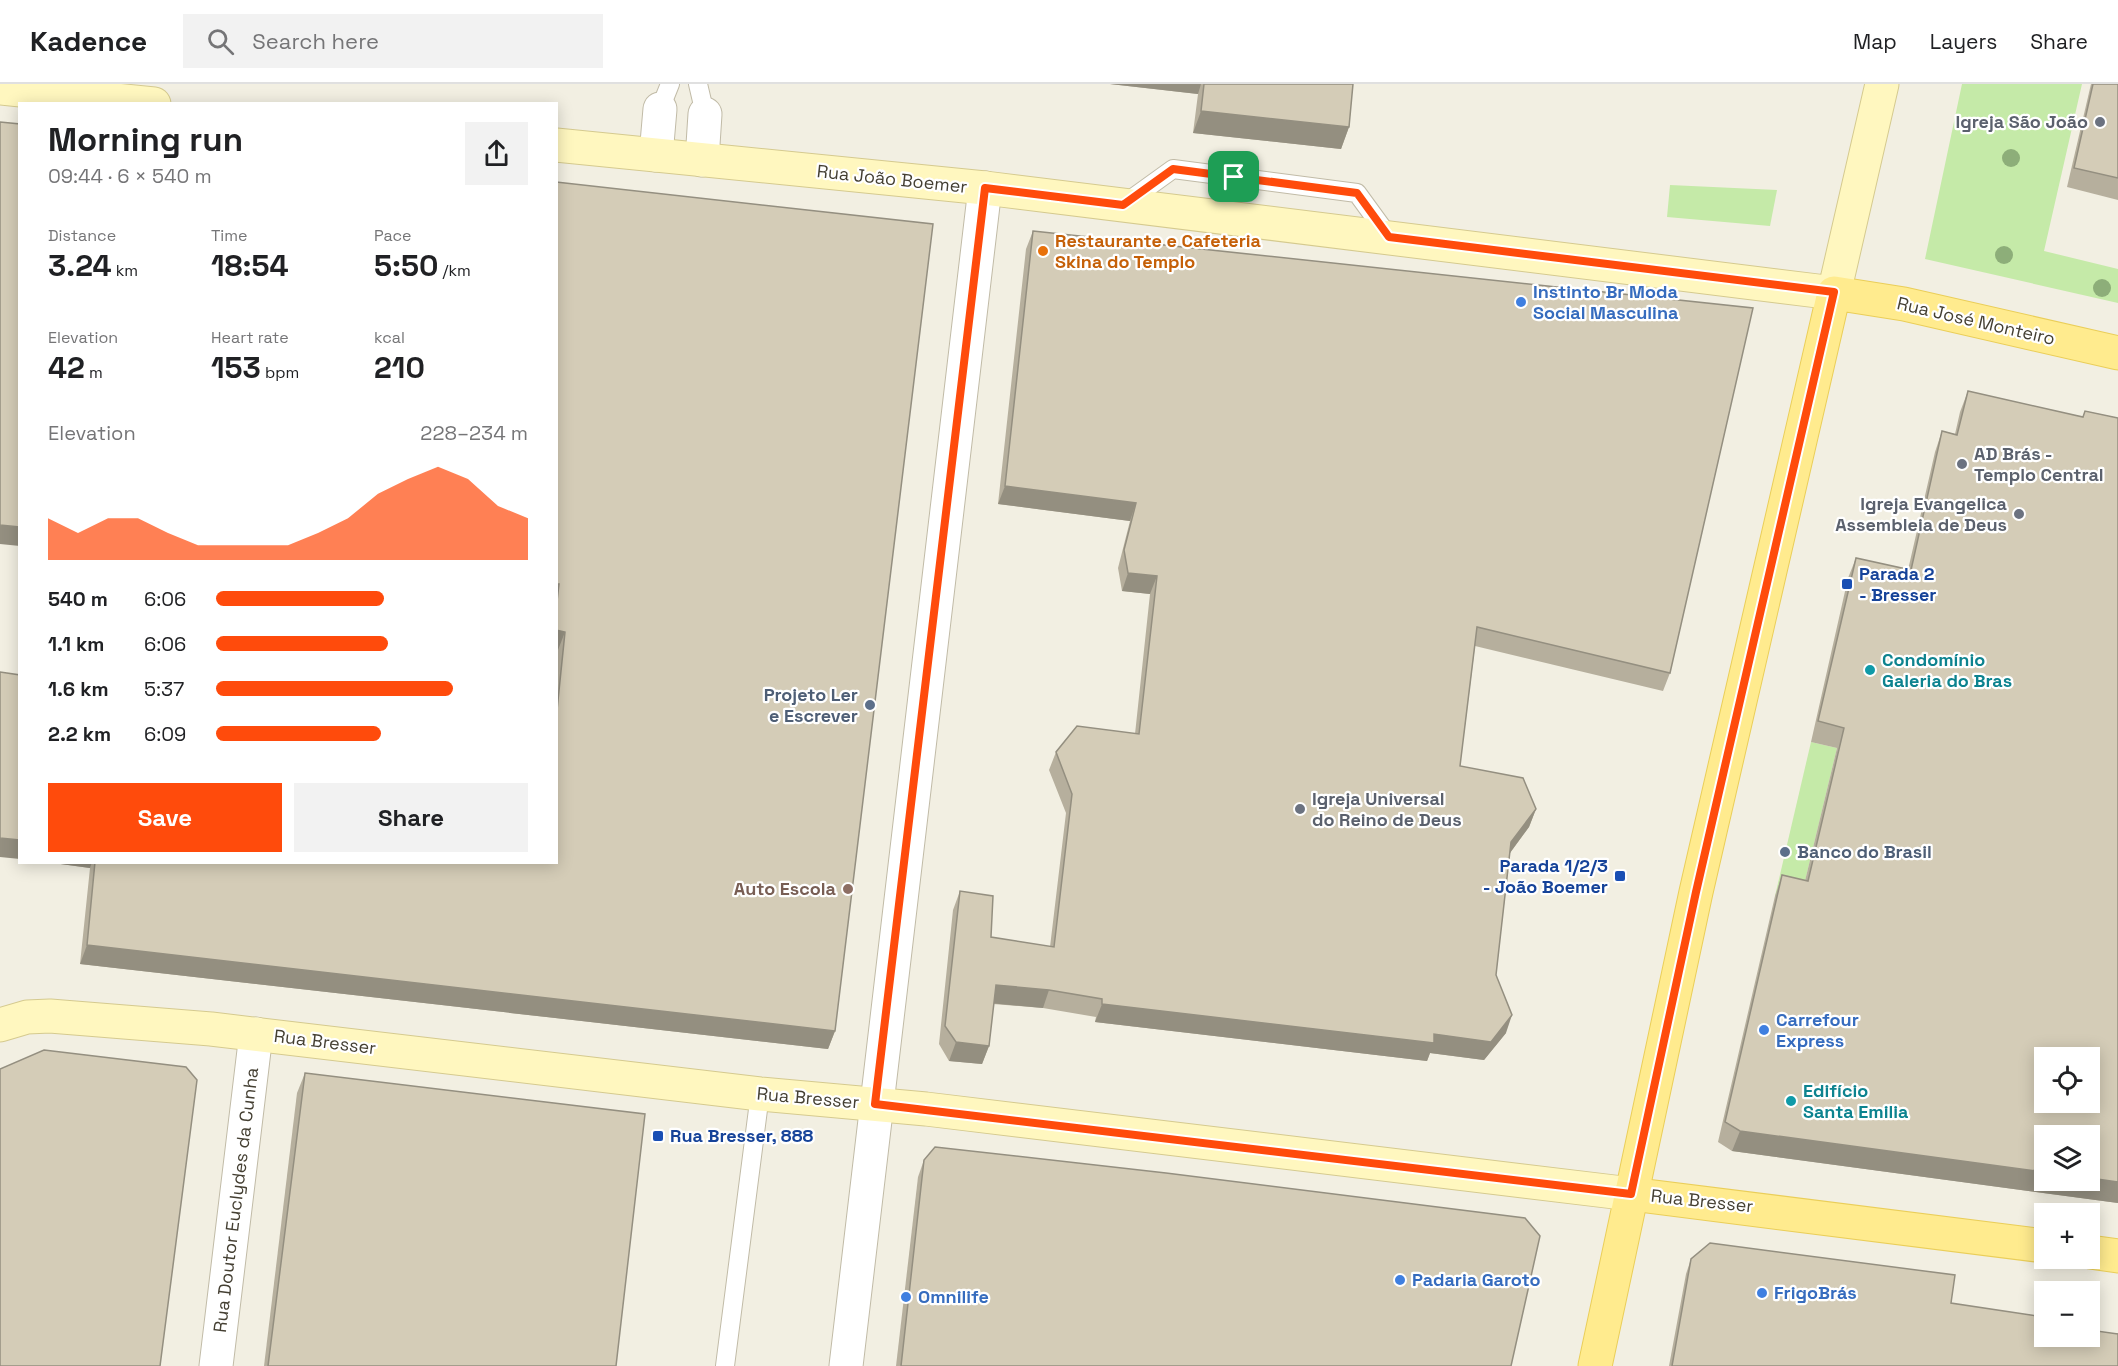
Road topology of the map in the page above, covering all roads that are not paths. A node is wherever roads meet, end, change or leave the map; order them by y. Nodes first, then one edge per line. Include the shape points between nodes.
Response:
1 (1882, 84) edge
2 (0, 88) edge
3 (665, 96) edge
4 (702, 99) edge
5 (135, 102) edge
6 (558, 145) edge
7 (656, 155) junction
8 (702, 160) junction
9 (985, 188) junction
10 (1834, 292) junction
11 (2118, 353) edge
12 (0, 1025) edge
13 (256, 1034) junction
14 (760, 1094) junction
15 (875, 1104) junction
16 (1631, 1194) junction
17 (2034, 1245) edge
18 (2100, 1253) edge
19 (2118, 1256) edge
20 (216, 1366) edge
21 (725, 1366) edge
22 (846, 1366) edge
23 (1595, 1366) edge

1 - 10 main road
2 - 5 main road
3 - 7 street
4 - 8 street
6 - 7 main road, Rua João Boemer
7 - 8 main road, Rua João Boemer
8 - 9 main road, Rua João Boemer
9 - 10 main road, Rua João Boemer
9 - 15 street
10 - 11 main road, Rua José Monteiro
10 - 16 main road
12 - 13 main road, Rua Bresser via 27,1017 50,1016
13 - 14 main road, Rua Bresser
13 - 20 street, Rua Doutor Euclydes da Cunha
14 - 15 main road, Rua Bresser
14 - 21 lane
15 - 16 main road, Rua Bresser
15 - 22 street
16 - 17 main road, Rua Bresser
16 - 23 main road
18 - 19 main road

